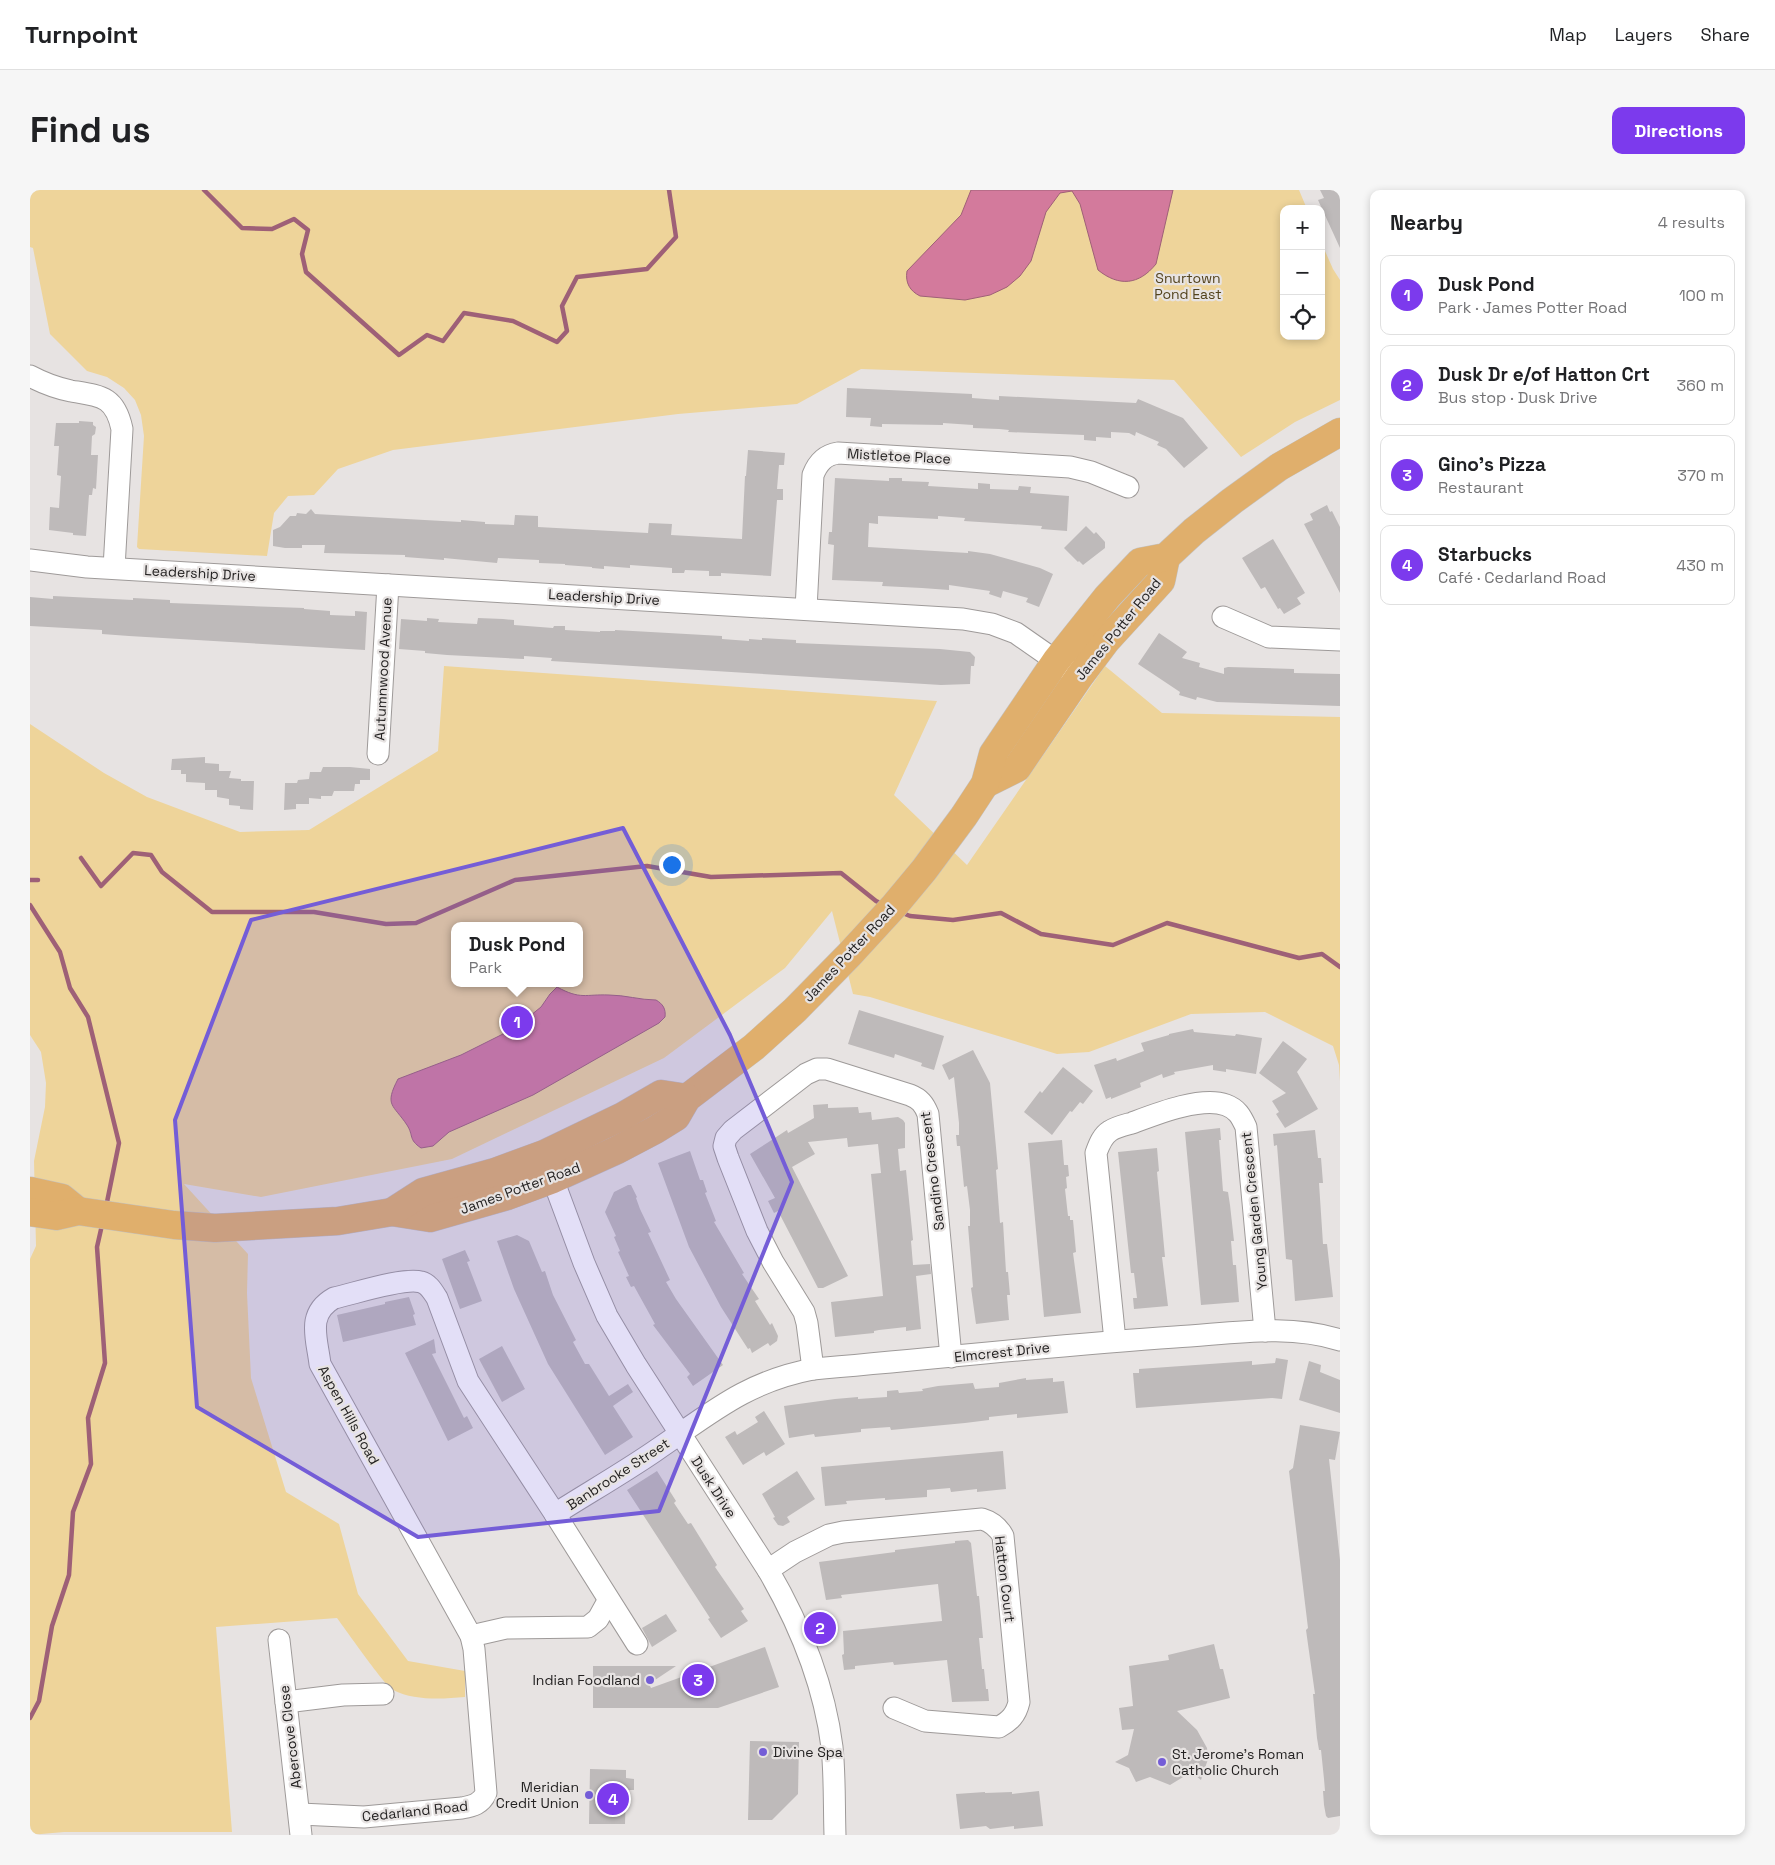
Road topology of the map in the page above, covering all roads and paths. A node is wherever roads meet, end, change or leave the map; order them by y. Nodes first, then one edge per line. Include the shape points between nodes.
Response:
1 (30, 376) edge
2 (1340, 432) edge
3 (1128, 486) dead end
4 (1166, 558) junction
5 (30, 560) edge
6 (114, 568) junction
7 (388, 584) junction
8 (806, 609) junction
9 (1223, 617) dead end
10 (1340, 640) edge
11 (1056, 661) junction
12 (1079, 677) junction
13 (378, 754) dead end
14 (985, 784) junction
15 (687, 1098) junction
16 (544, 1154) junction
17 (554, 1179) junction
18 (30, 1191) edge
19 (30, 1212) edge
20 (84, 1212) junction
21 (392, 1212) junction
22 (1265, 1331) junction
23 (1340, 1340) edge
24 (1115, 1341) junction
25 (951, 1357) junction
26 (813, 1369) junction
27 (680, 1434) junction
28 (555, 1514) junction
29 (768, 1570) junction
30 (608, 1601) junction
31 (471, 1636) junction
32 (279, 1640) dead end
33 (637, 1644) dead end
34 (383, 1694) dead end
35 (286, 1702) junction
36 (894, 1708) dead end
37 (300, 1814) junction
38 (301, 1835) edge
39 (835, 1835) edge

1 - 6 street via 47,385 105,398 119,416 122,429
2 - 4 main road via 1279,468 1232,501
3 - 8 street, Mistletoe Place via 1070,467 838,453 827,455 813,475
4 - 11 main road, James Potter Road via 1140,562 1107,597
4 - 12 main road, James Potter Road via 1161,580 1106,640
5 - 6 street, Leadership Drive
6 - 7 street, Leadership Drive
7 - 8 street, Leadership Drive
7 - 13 street, Autumnwood Avenue
8 - 11 street, Leadership Drive via 955,618 992,624 1016,633
9 - 10 street via 1269,637
11 - 12 street, Leadership Drive
11 - 14 main road, James Potter Road via 993,754
12 - 14 main road, James Potter Road via 1017,768
14 - 15 main road, James Potter Road via 924,870 850,956 754,1047
15 - 16 main road, James Potter Road via 661,1094
15 - 17 main road, James Potter Road via 676,1117 617,1150
16 - 17 street, Dusk Drive
16 - 21 main road, James Potter Road via 423,1192
17 - 21 main road, James Potter Road via 430,1218
17 - 27 street, Dusk Drive via 607,1316
18 - 20 main road, James Potter Road via 62,1198
19 - 20 main road, James Potter Road via 56,1216
20 - 21 main road, James Potter Road via 215,1228 329,1222
22 - 23 street, Elmcrest Drive via 1304,1332
22 - 24 street, Elmcrest Drive
22 - 24 street, Young Garden Crescent via 1246,1127 1235,1109 1224,1104 1205,1104 1176,1107 1111,1131 1096,1153
24 - 25 street, Elmcrest Drive
25 - 26 street, Elmcrest Drive
25 - 26 street, Sandino Crescent via 928,1114 924,1105 910,1095 827,1069 817,1069 733,1130 724,1146 758,1231 804,1312
26 - 27 street, Elmcrest Drive via 780,1376 747,1390
27 - 28 street, Banbrooke Street
27 - 29 street, Dusk Drive
28 - 30 street, Aspen Hills Road
28 - 31 street, Aspen Hills Road via 468,1381 432,1289 423,1282 410,1281 334,1298 324,1304 315,1320 320,1364
29 - 36 street, Hatton Court via 816,1540 843,1532 982,1519 1000,1530 1019,1702 1014,1716 999,1727 924,1721
29 - 39 street, Dusk Drive via 800,1630 822,1694 832,1746
30 - 31 street via 598,1619 588,1627 506,1628
30 - 33 street, Aspen Hills Road
31 - 37 street, Cedarland Road via 486,1793 483,1800 462,1808 364,1817
32 - 35 street, Abercove Close
34 - 35 street
35 - 37 street, Abercove Close
37 - 38 street, Abercove Close

